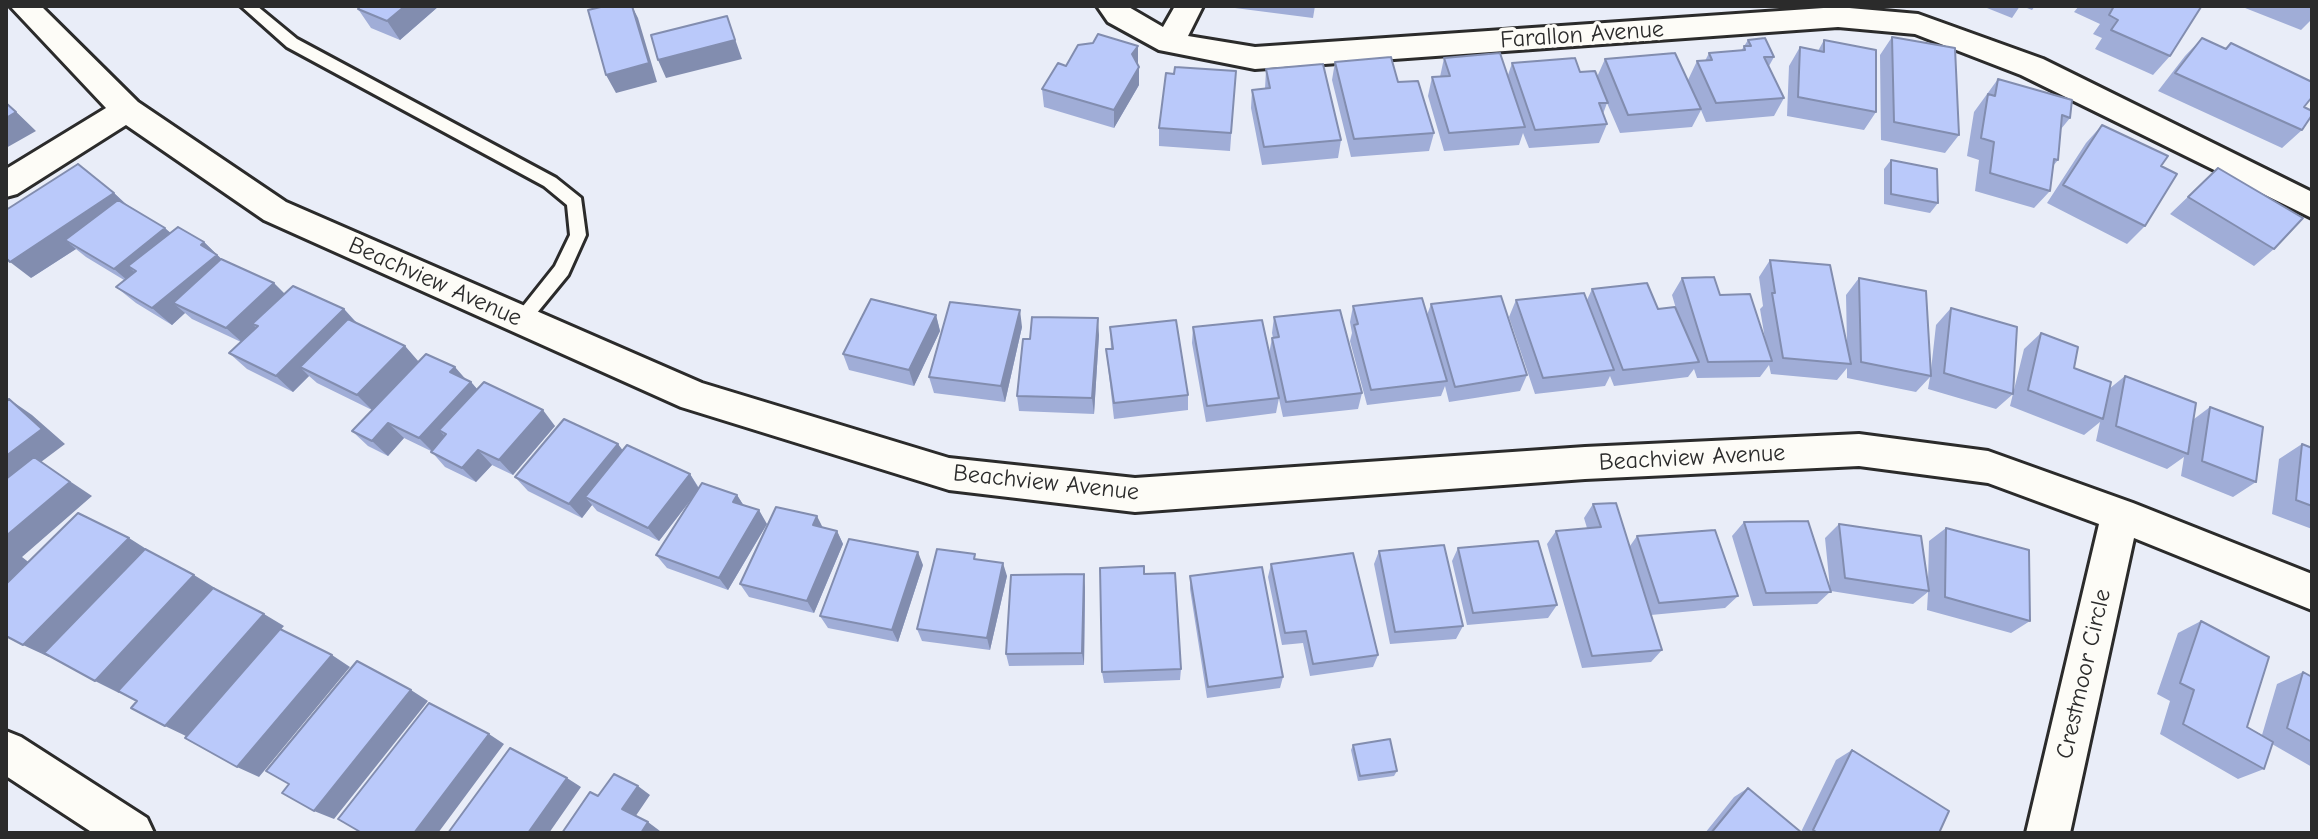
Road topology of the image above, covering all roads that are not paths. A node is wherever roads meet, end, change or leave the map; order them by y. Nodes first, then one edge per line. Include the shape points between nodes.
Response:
1 (24, 6) edge
2 (248, 6) edge
3 (1111, 6) edge
4 (1189, 6) edge
5 (1169, 43) junction
6 (127, 110) junction
7 (6, 185) edge
8 (2312, 206) edge
9 (521, 320) junction
10 (2120, 515) junction
11 (2312, 592) edge
12 (6, 752) edge
13 (132, 833) edge
14 (2048, 833) edge

1 - 6 street, Beachview Avenue
2 - 9 lane via 292,43 550,182 575,202 578,235 562,270
3 - 5 street, Farallon Avenue
4 - 5 street
5 - 8 street, Farallon Avenue via 1255,58 1838,17 1918,24 2032,67
6 - 7 street
6 - 9 street, Beachview Avenue via 275,211
9 - 10 street, Beachview Avenue via 694,396 949,474 1135,495 1585,463 1859,450 1988,467
10 - 11 street, Beachview Avenue
10 - 14 street, Crestmoor Circle
12 - 13 street

